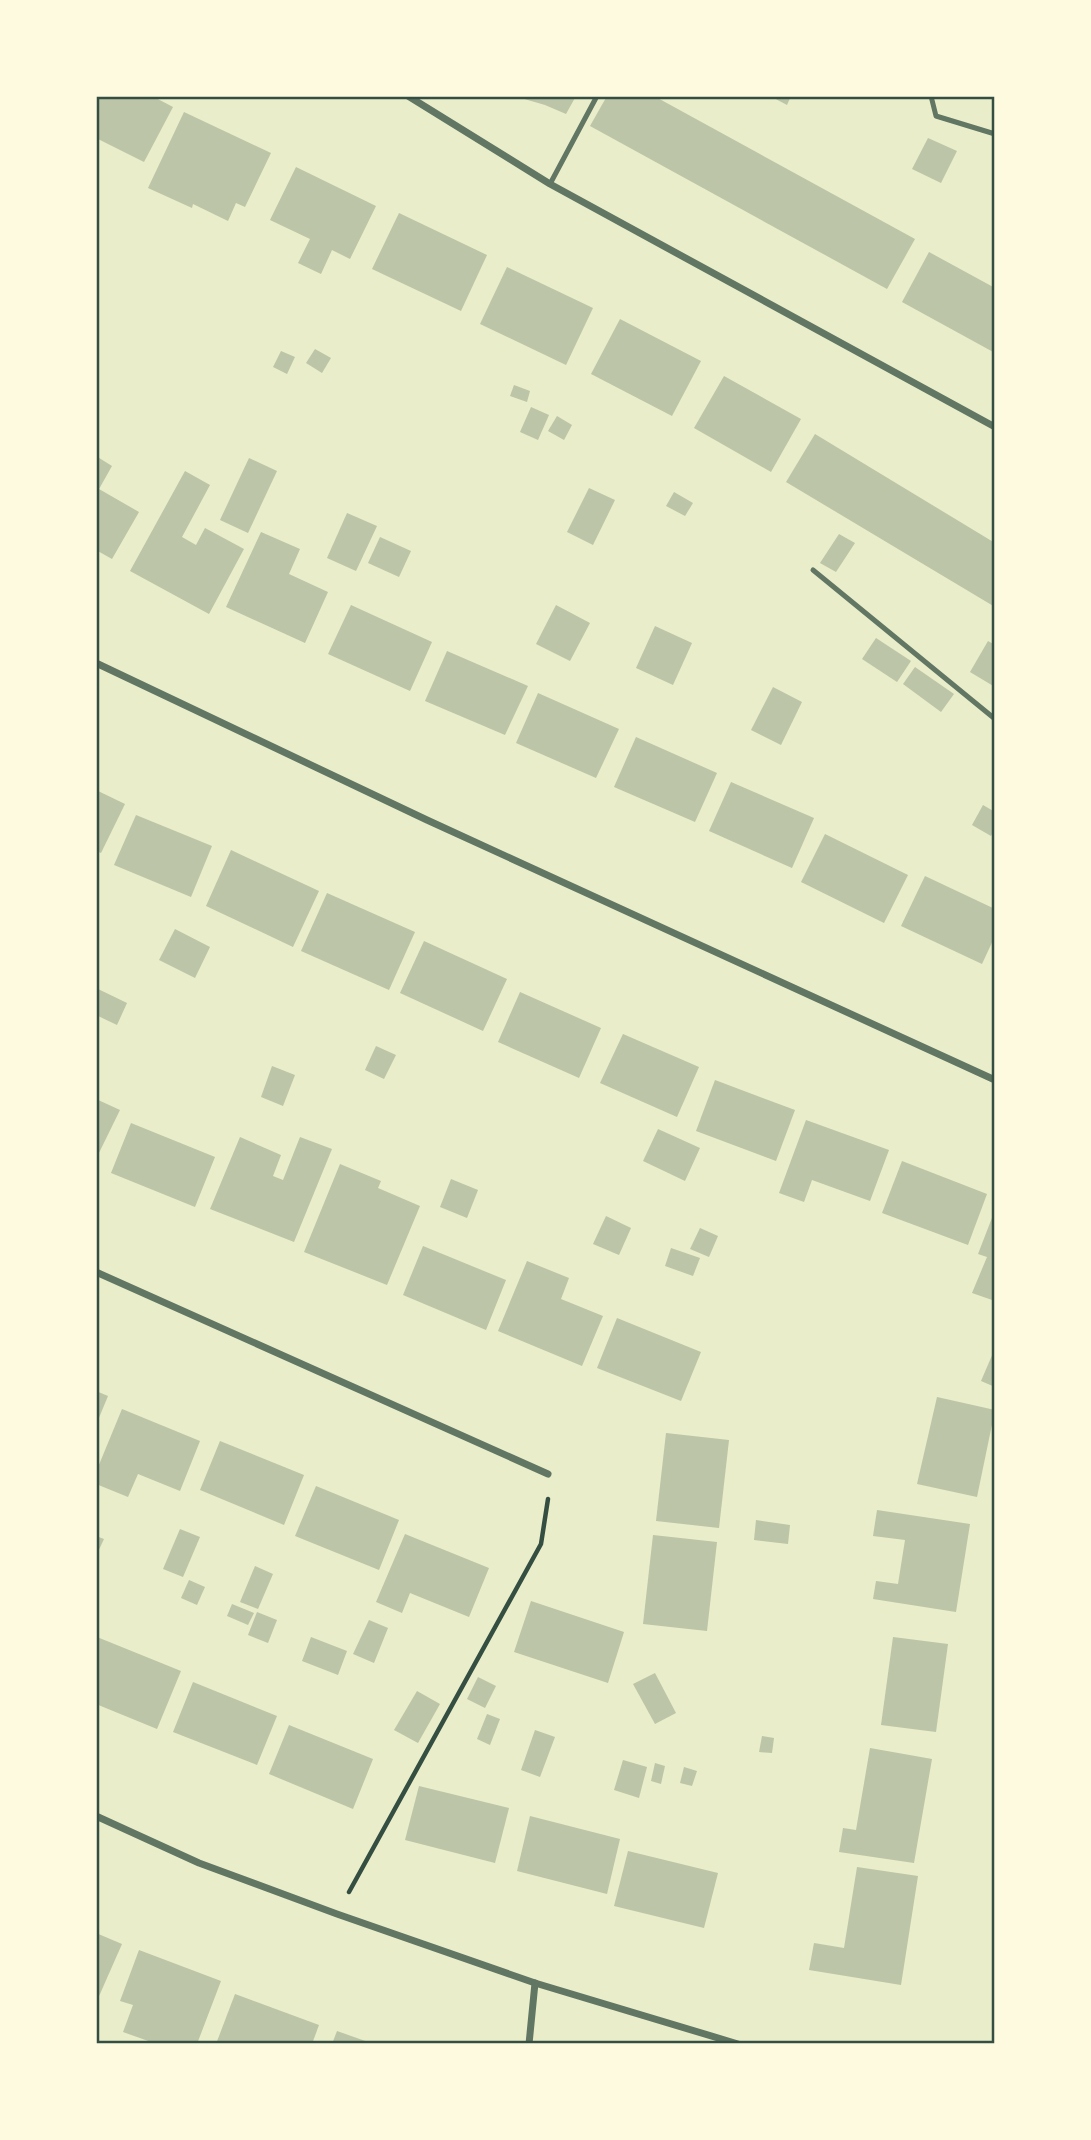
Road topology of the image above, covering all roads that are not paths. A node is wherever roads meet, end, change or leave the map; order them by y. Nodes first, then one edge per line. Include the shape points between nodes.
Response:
1 (597, 96) edge
2 (931, 96) edge
3 (413, 97) edge
4 (995, 134) edge
5 (551, 184) junction
6 (995, 426) edge
7 (813, 570) dead end
8 (96, 663) edge
9 (995, 719) edge
10 (995, 1080) edge
11 (96, 1272) edge
12 (548, 1474) road end
13 (96, 1816) edge
14 (535, 1983) junction
15 (529, 2044) edge
16 (738, 2044) edge

1 - 5 lane
2 - 4 lane via 936,116
3 - 5 street
5 - 6 street
7 - 9 lane
8 - 10 street
11 - 12 street
13 - 14 street via 199,1863
14 - 15 street
14 - 16 street

